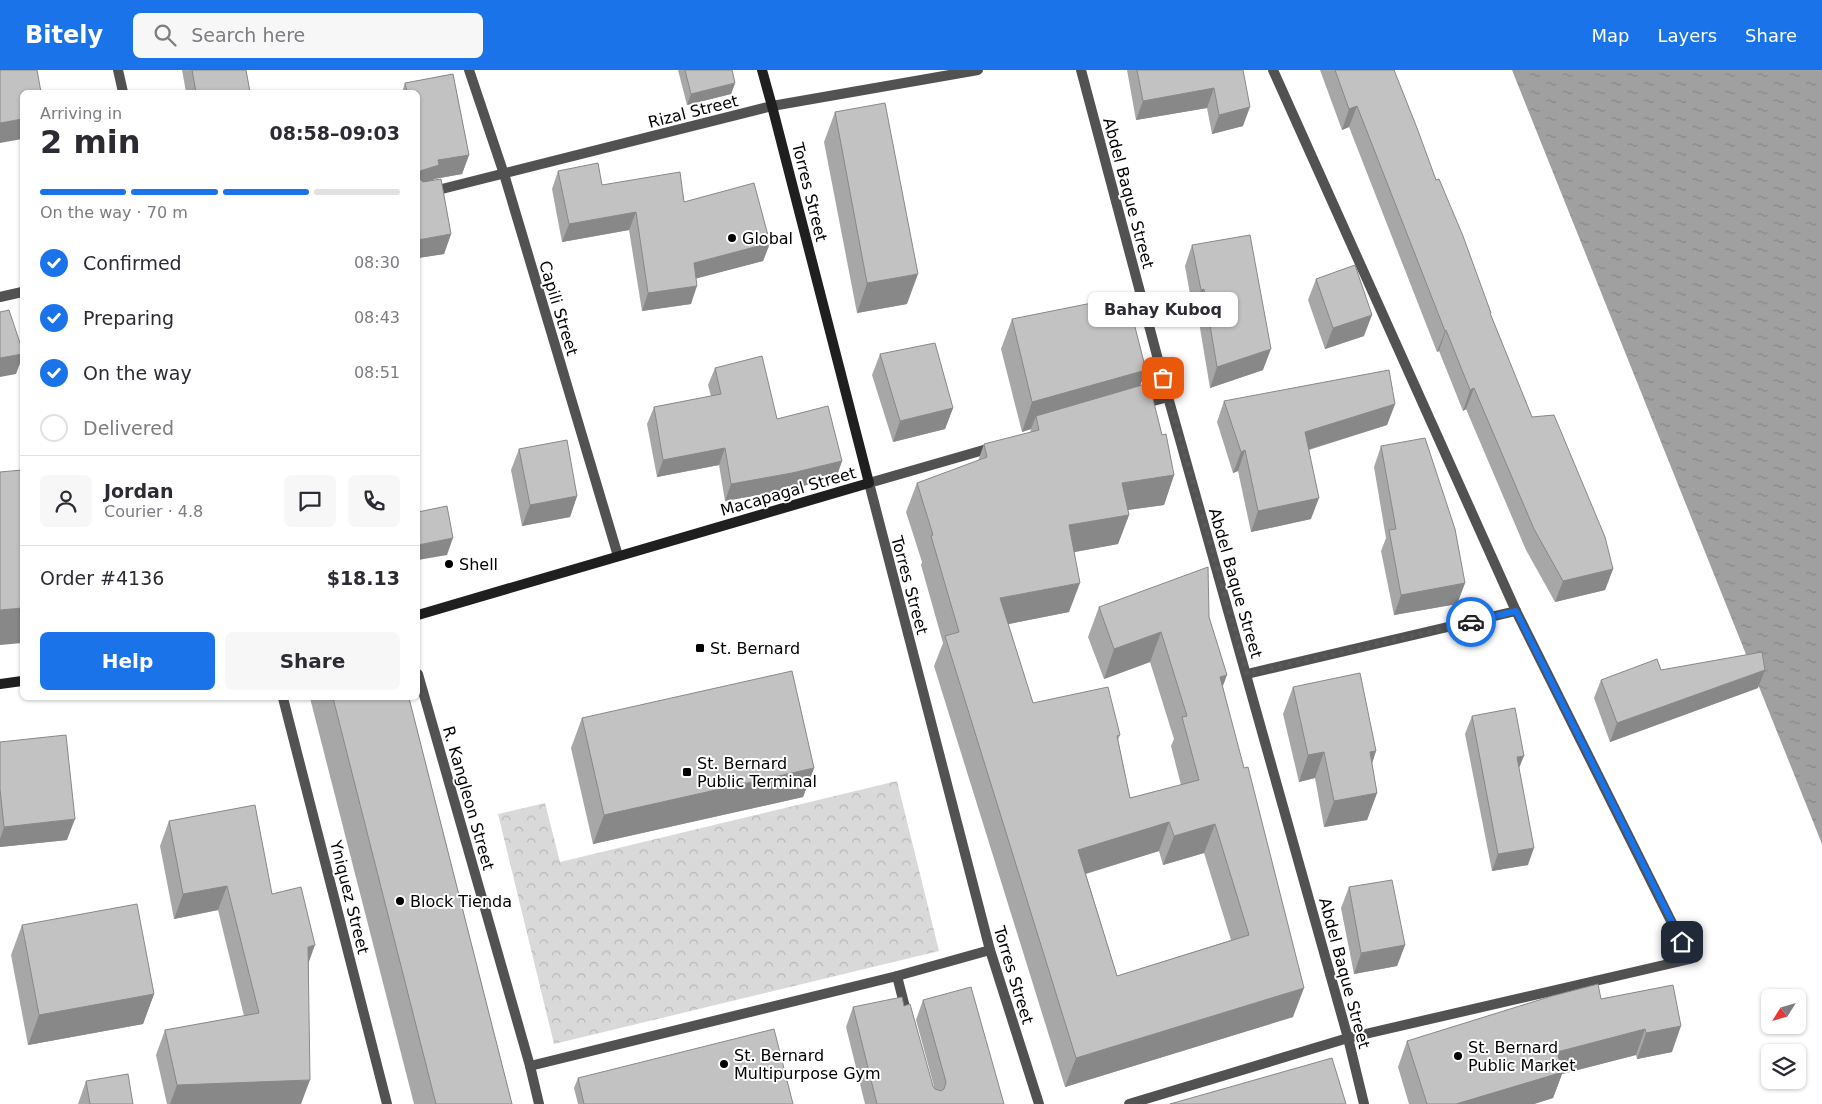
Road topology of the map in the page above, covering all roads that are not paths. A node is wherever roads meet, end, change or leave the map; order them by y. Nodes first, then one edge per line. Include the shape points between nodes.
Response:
1 (118, 70) edge
2 (469, 70) edge
3 (762, 70) edge
4 (978, 70) edge
5 (1081, 70) edge
6 (1274, 70) edge
7 (123, 90) edge
8 (772, 106) junction
9 (504, 174) junction
10 (420, 195) edge
11 (20, 292) edge
12 (0, 297) edge
13 (1168, 397) junction
14 (1130, 408) edge
15 (1009, 443) edge
16 (868, 483) junction
17 (618, 556) junction
18 (1516, 611) junction
19 (420, 614) edge
20 (1247, 674) junction
21 (20, 681) edge
22 (420, 681) edge
23 (0, 684) edge
24 (284, 700) edge
25 (990, 950) junction
26 (897, 976) junction
27 (912, 1031) edge
28 (1348, 1038) junction
29 (530, 1066) junction
30 (387, 1104) edge
31 (539, 1104) edge
32 (1039, 1104) edge
33 (1128, 1104) edge
34 (1364, 1104) edge

1 - 7 street
2 - 9 street, Capili Street
3 - 8 street, Torres Street
4 - 8 street, Rizal Street
5 - 13 street, Abdel Baque Street
6 - 18 street
8 - 9 street, Rizal Street
8 - 16 street, Torres Street
9 - 10 street, Rizal Street
9 - 17 street, Capili Street
11 - 12 street
13 - 14 street
13 - 20 street, Abdel Baque Street
15 - 16 street, Macapagal Street
16 - 17 street, Macapagal Street
16 - 25 street, Torres Street
17 - 19 street, Macapagal Street
18 - 20 street
18 - 28 street via 1690,959
20 - 28 street, Abdel Baque Street
21 - 23 street
22 - 29 street, R. Kangleon Street
24 - 30 street, Yniquez Street
25 - 26 street
25 - 32 street, Torres Street
26 - 27 street
26 - 29 street
28 - 33 street
28 - 34 street, Abdel Baque Street
29 - 31 street, R. Kangleon Street

